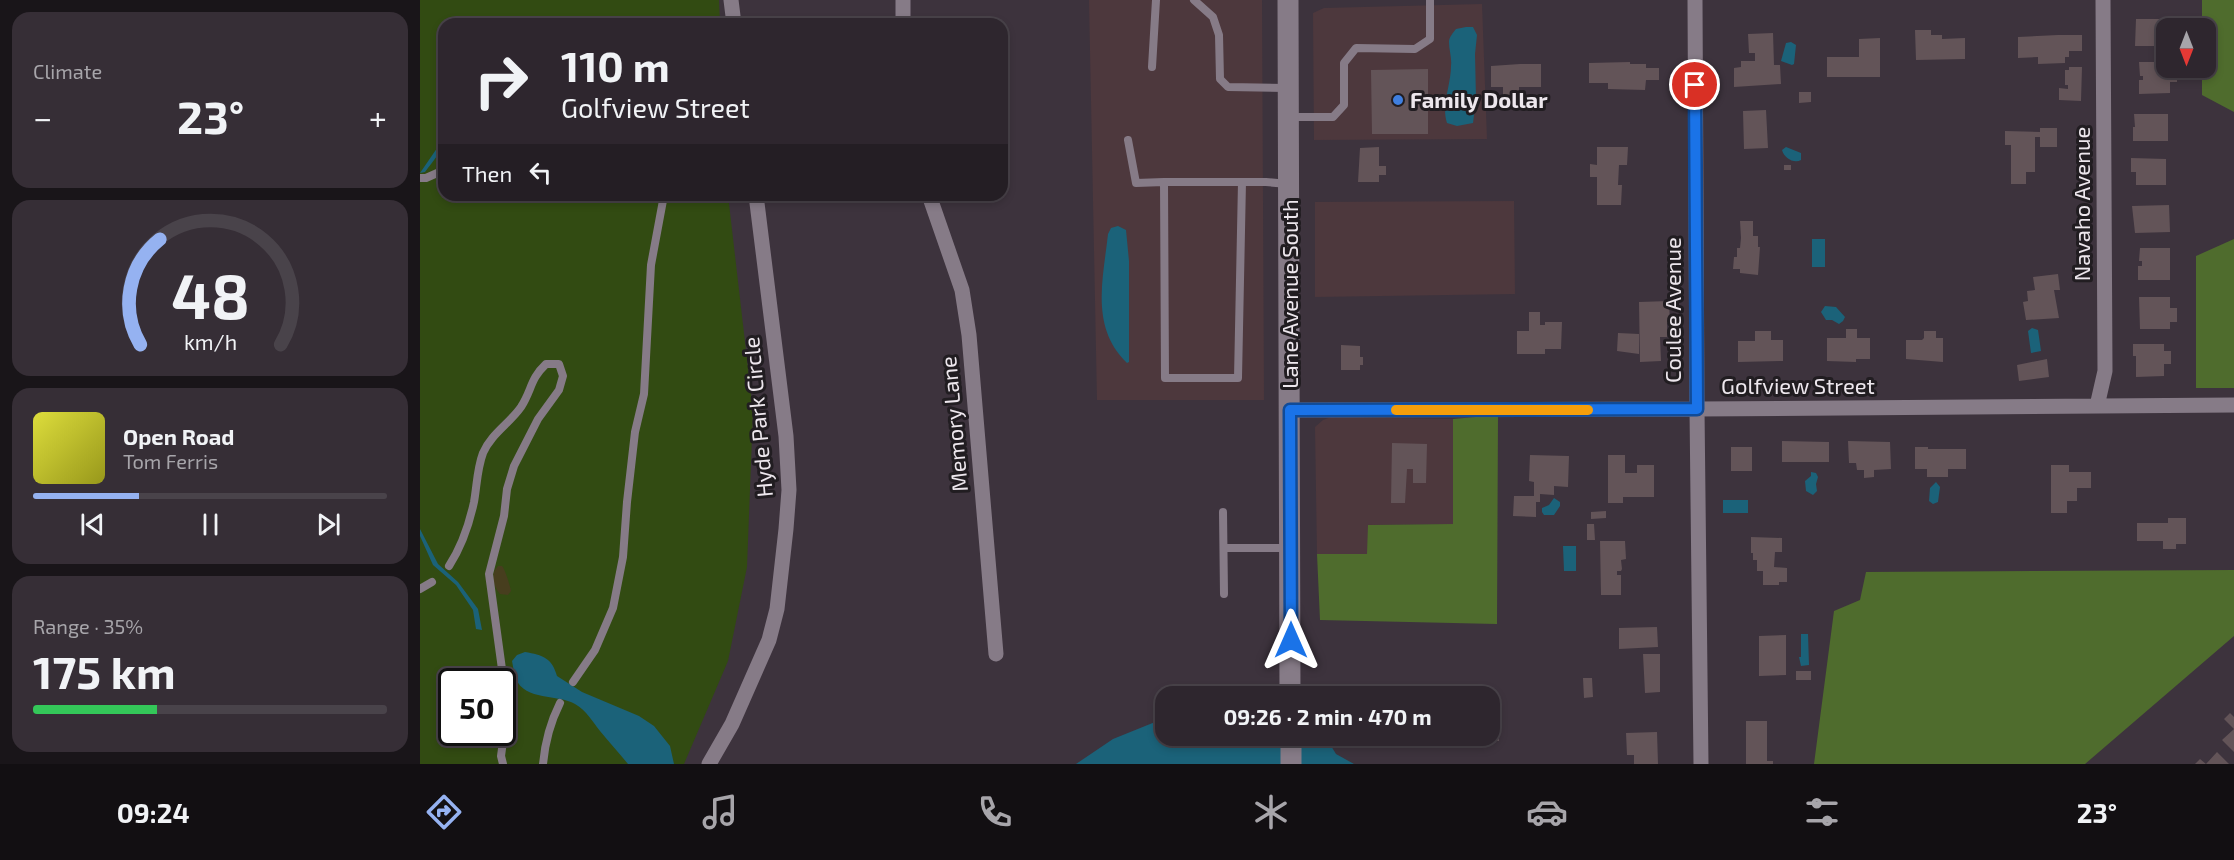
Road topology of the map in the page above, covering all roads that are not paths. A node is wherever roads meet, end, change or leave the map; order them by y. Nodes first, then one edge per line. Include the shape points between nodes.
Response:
1 (731, 0) edge
2 (903, 0) edge
3 (1156, 0) edge
4 (1194, 0) edge
5 (1288, 0) edge
6 (1430, 0) edge
7 (1695, 0) edge
8 (2103, 0) edge
9 (733, 18) edge
10 (903, 18) edge
11 (1152, 67) dead end
12 (1288, 88) junction
13 (1289, 117) junction
14 (1128, 140) dead end
15 (438, 173) edge
16 (420, 178) edge
17 (1164, 182) junction
18 (1242, 182) junction
19 (1289, 184) junction
20 (663, 201) edge
21 (757, 201) edge
22 (932, 201) edge
23 (2234, 405) edge
24 (2097, 406) junction
25 (1697, 409) junction
26 (1290, 410) junction
27 (1223, 512) dead end
28 (1224, 548) junction
29 (1290, 549) junction
30 (449, 566) dead end
31 (432, 582) dead end
32 (420, 589) edge
33 (1224, 594) dead end
34 (996, 654) dead end
35 (573, 682) dead end
36 (1290, 686) edge
37 (560, 703) dead end
38 (1291, 746) edge
39 (503, 764) edge
40 (543, 764) edge
41 (709, 764) edge
42 (1291, 764) edge
43 (1701, 764) edge

1 - 9 street
2 - 10 street
3 - 11 lane
4 - 12 lane via 1213,17 1219,35 1220,79 1228,87
5 - 12 main road, Lane Avenue South
6 - 13 lane via 1430,39 1415,49 1356,48 1344,63 1344,105 1333,117
7 - 25 street, Coulee Avenue
8 - 24 street, Navaho Avenue via 2106,371
12 - 13 main road, Lane Avenue South
13 - 19 main road, Lane Avenue South
14 - 17 lane via 1136,183
15 - 16 lane
17 - 18 lane
17 - 18 lane via 1165,378 1238,378
18 - 19 lane
19 - 26 main road, Lane Avenue South
20 - 35 lane via 651,265 644,394 634,444 623,557 613,608 595,650
21 - 41 street, Hyde Park Circle via 786,436 786,529 777,609 769,640 732,724
22 - 34 street, Memory Lane via 962,290 969,335
23 - 24 street, Golfview Street
24 - 25 street, Golfview Street
25 - 26 street, Golfview Street
25 - 43 street, Coulee Avenue
26 - 29 main road, Lane Avenue South
27 - 28 lane
28 - 29 lane
28 - 33 lane
29 - 36 main road, Lane Avenue South
30 - 39 lane via 460,550 469,524 484,451 522,405 535,374 546,364 559,364 563,376 559,390 538,419 514,466 489,574 505,692
31 - 32 lane
37 - 40 lane via 549,729
38 - 42 main road

